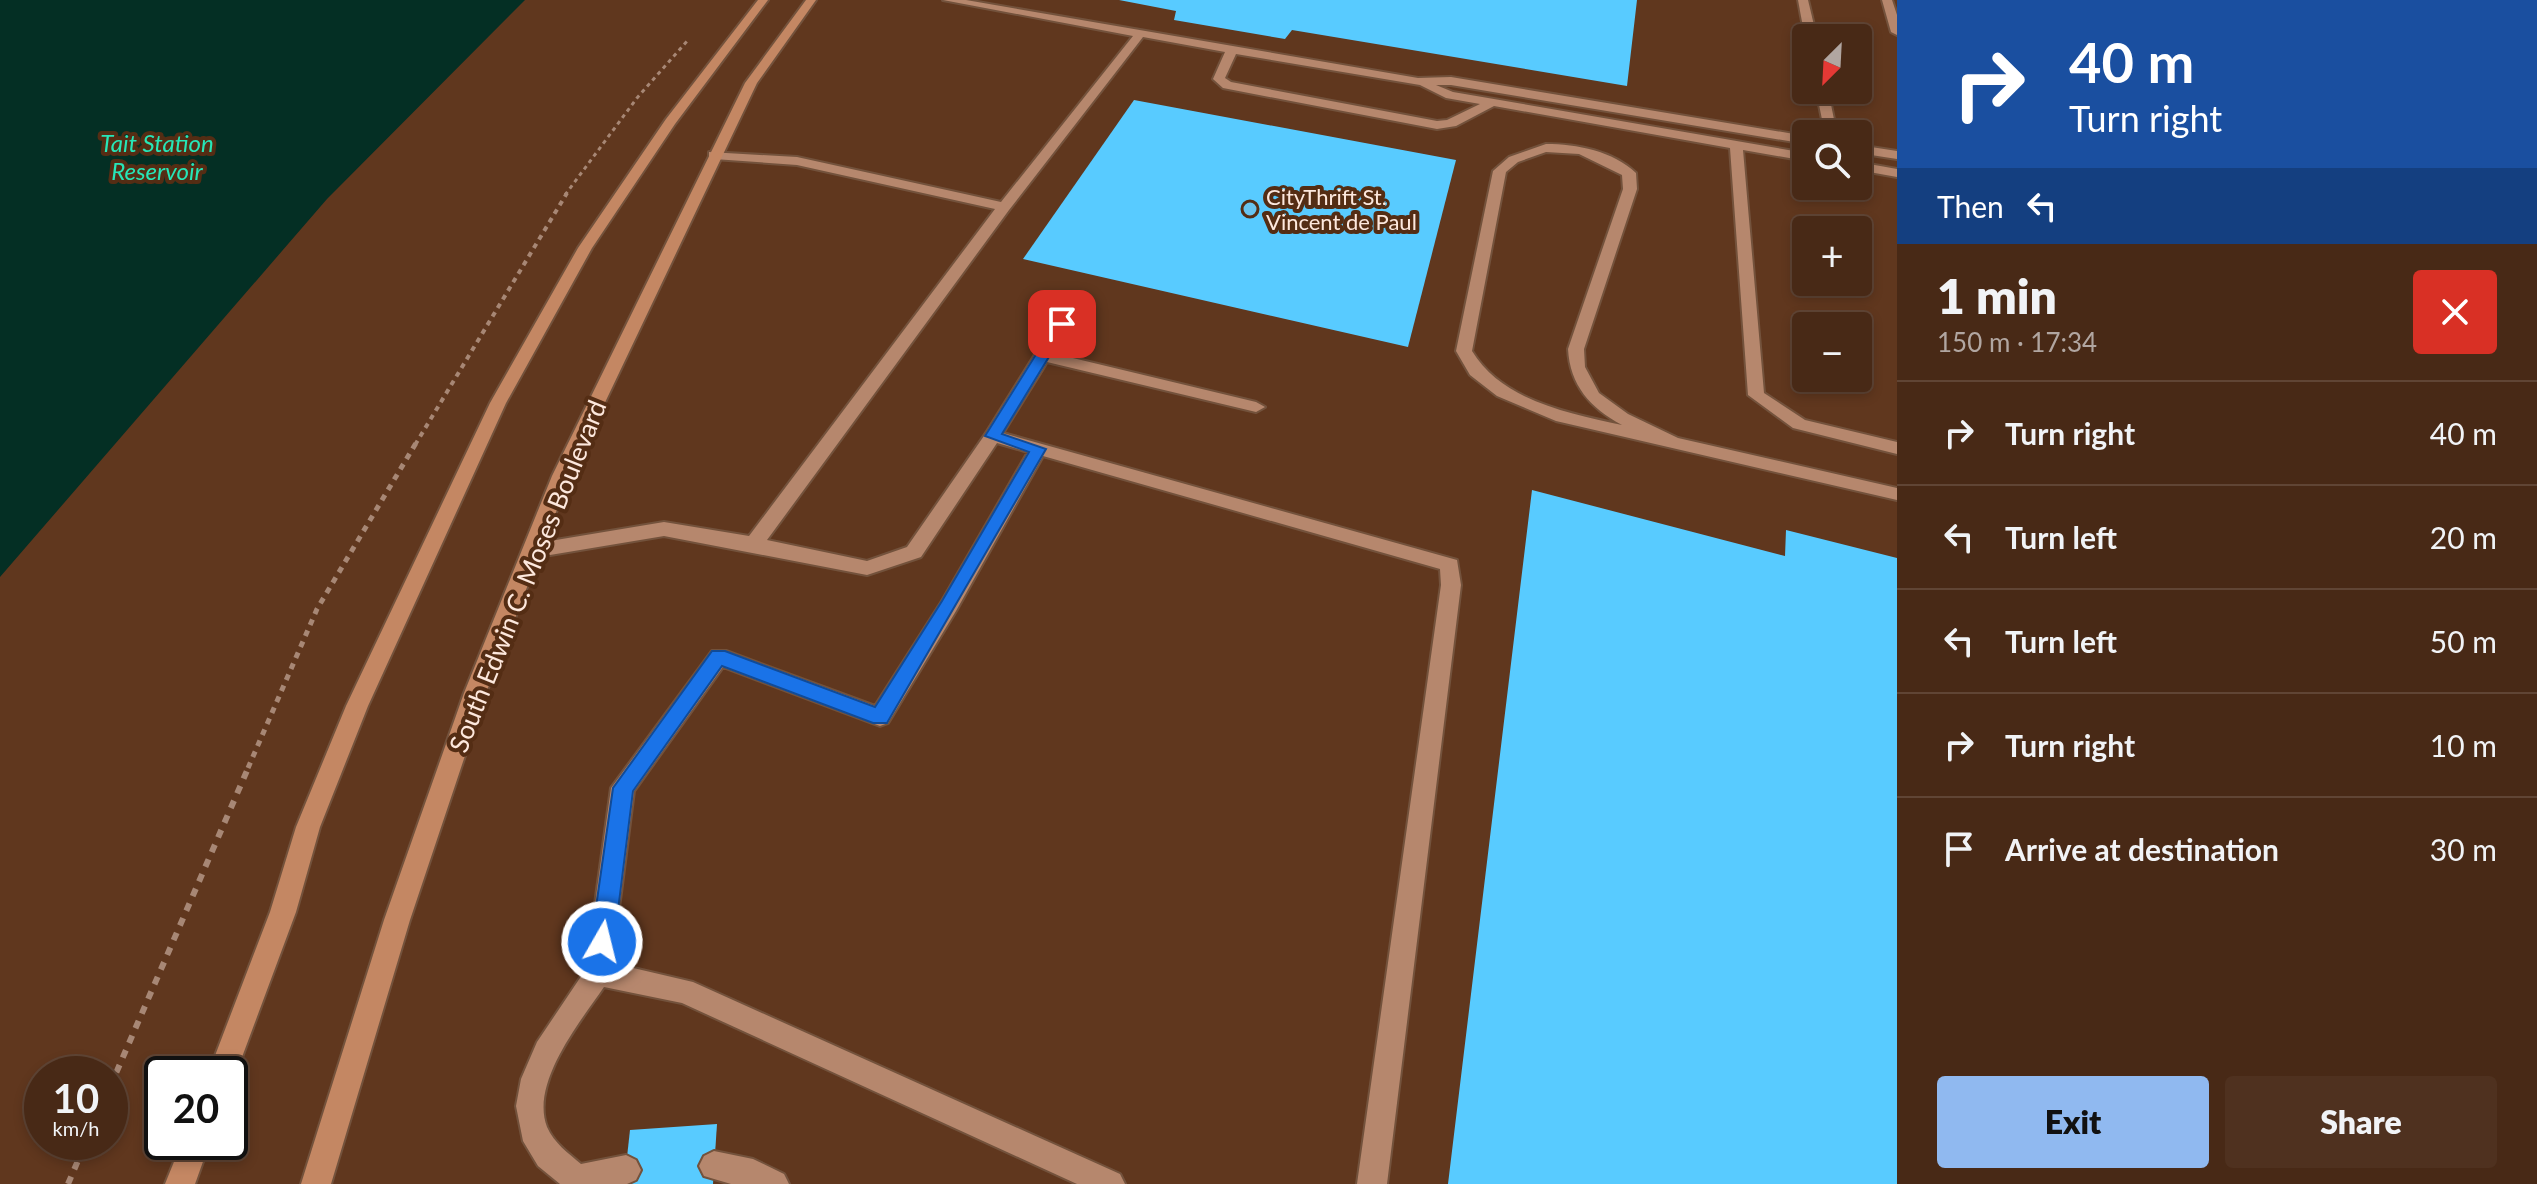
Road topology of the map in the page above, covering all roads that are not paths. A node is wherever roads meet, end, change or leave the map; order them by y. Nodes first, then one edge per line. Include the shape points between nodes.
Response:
1 (763, 0) edge
2 (811, 0) edge
3 (948, 0) edge
4 (1803, 0) edge
5 (1887, 0) edge
6 (1808, 24) edge
7 (1897, 32) edge
8 (1139, 35) junction
9 (1232, 50) junction
10 (1418, 82) junction
11 (1495, 103) junction
12 (1792, 138) edge
13 (1736, 145) junction
14 (1872, 151) edge
15 (714, 155) junction
16 (1792, 155) edge
17 (1897, 155) edge
18 (1872, 169) edge
19 (1897, 173) edge
20 (1004, 207) junction
21 (1062, 324) dead end
22 (1043, 356) junction
23 (1256, 407) dead end
24 (993, 436) junction
25 (1671, 441) junction
26 (1897, 448) edge
27 (1038, 449) junction
28 (1897, 494) edge
29 (754, 544) junction
30 (532, 551) junction
31 (598, 973) junction
32 (229, 1056) edge
33 (189, 1160) edge
34 (714, 1166) dead end
35 (626, 1170) dead end
36 (180, 1184) edge
37 (316, 1184) edge
38 (774, 1184) edge
39 (1110, 1184) edge
40 (1372, 1184) edge

1 - 32 main road via 670,122 585,248 498,403 357,706 308,827 283,912
2 - 15 main road, South Edwin C. Moses Boulevard via 751,83
3 - 8 lane
4 - 6 lane
5 - 7 lane
8 - 9 lane
8 - 20 lane
9 - 10 lane
9 - 11 lane via 1219,79 1223,84 1437,125 1458,123 1472,109
10 - 11 lane via 1450,95
10 - 12 lane via 1451,81
11 - 13 lane
13 - 16 lane
13 - 26 lane via 1756,395 1799,424
14 - 17 lane
15 - 20 lane via 797,161
15 - 30 main road, South Edwin C. Moses Boulevard via 561,476
18 - 19 lane
20 - 29 lane
21 - 22 lane
22 - 23 lane
22 - 24 lane
24 - 27 lane
24 - 29 lane via 914,552 867,568
25 - 25 lane via 1618,418 1586,390 1575,367 1576,349 1630,189 1629,173 1611,161 1558,148 1514,156 1500,171 1464,351 1476,371 1503,392 1562,417
25 - 28 lane
27 - 31 lane via 880,717 719,657 623,788
27 - 40 lane via 1450,565 1429,764
29 - 30 lane via 664,529
30 - 37 main road, South Edwin C. Moses Boulevard via 475,693
31 - 35 lane via 529,1088 531,1133 553,1164 577,1179
31 - 39 lane via 684,991
33 - 36 main road
34 - 38 lane

